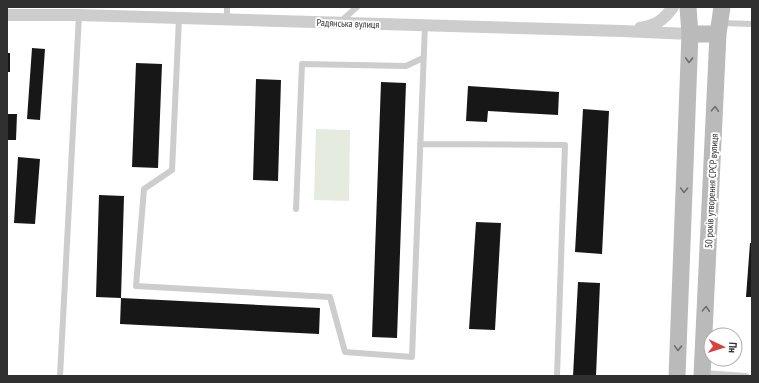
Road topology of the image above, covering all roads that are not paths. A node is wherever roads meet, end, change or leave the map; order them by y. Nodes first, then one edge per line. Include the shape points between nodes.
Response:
1 (357, 7) edge
2 (672, 7) edge
3 (688, 7) edge
4 (227, 13) edge
5 (7, 15) edge
6 (79, 15) junction
7 (179, 18) junction
8 (720, 21) edge
9 (340, 22) junction
10 (752, 24) edge
11 (425, 25) junction
12 (622, 31) junction
13 (690, 34) junction
14 (424, 58) junction
15 (420, 144) junction
16 (296, 209) dead end
17 (702, 374) edge
18 (60, 376) edge
19 (557, 376) edge
20 (678, 376) edge
21 (746, 376) edge

1 - 9 lane
2 - 12 street via 667,15 653,25
3 - 13 main road
4 - 7 street, Радянська вулиця
4 - 9 street, Радянська вулиця
5 - 6 street, Радянська вулиця
6 - 7 street, Радянська вулиця
6 - 18 lane
7 - 15 lane via 172,170 144,188 136,286 330,297 344,352 412,357
8 - 10 lane
8 - 13 main road
17 -> 8 main road, 50 років утворення СРСР вулиця
9 - 11 street, Радянська вулиця
11 - 12 street, Радянська вулиця
11 - 14 lane
12 - 13 street, Радянська вулиця
13 -> 20 main road
14 - 15 lane
14 - 16 lane via 406,66 302,64
15 - 19 lane via 565,145
17 - 21 lane

